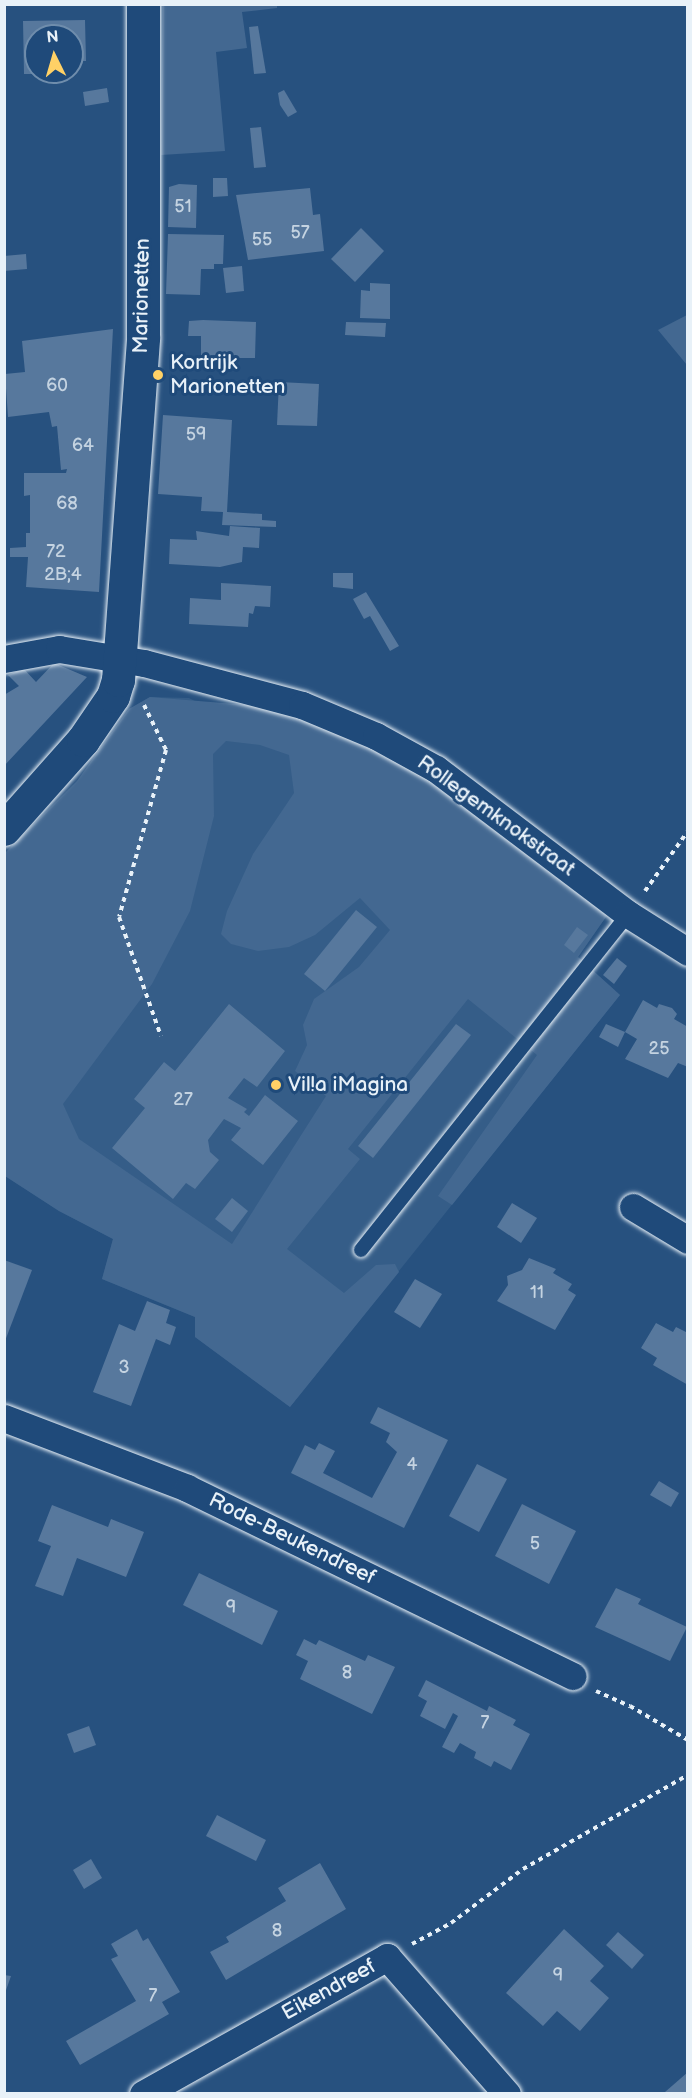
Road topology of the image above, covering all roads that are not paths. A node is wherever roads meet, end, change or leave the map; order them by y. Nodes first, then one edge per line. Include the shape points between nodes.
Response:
1 (143, 4) edge
2 (4, 659) edge
3 (118, 669) junction
4 (4, 829) edge
5 (628, 914) junction
6 (687, 952) edge
7 (633, 1207) dead end
8 (687, 1240) edge
9 (361, 1250) dead end
10 (4, 1418) edge
11 (573, 1676) road end
12 (143, 2094) edge
13 (507, 2094) edge

1 - 3 street, Marionetten via 143,337
2 - 3 street, Rollegemknokstraat via 59,650
3 - 4 street via 112,696 83,740
3 - 5 street, Rollegemknokstraat via 302,705 376,736 436,768
5 - 6 street, Rollegemknokstraat
5 - 9 lane
7 - 8 street
10 - 11 street, Rode-Beukendreef via 187,1488
12 - 13 street, Eikendreef via 387,1958

